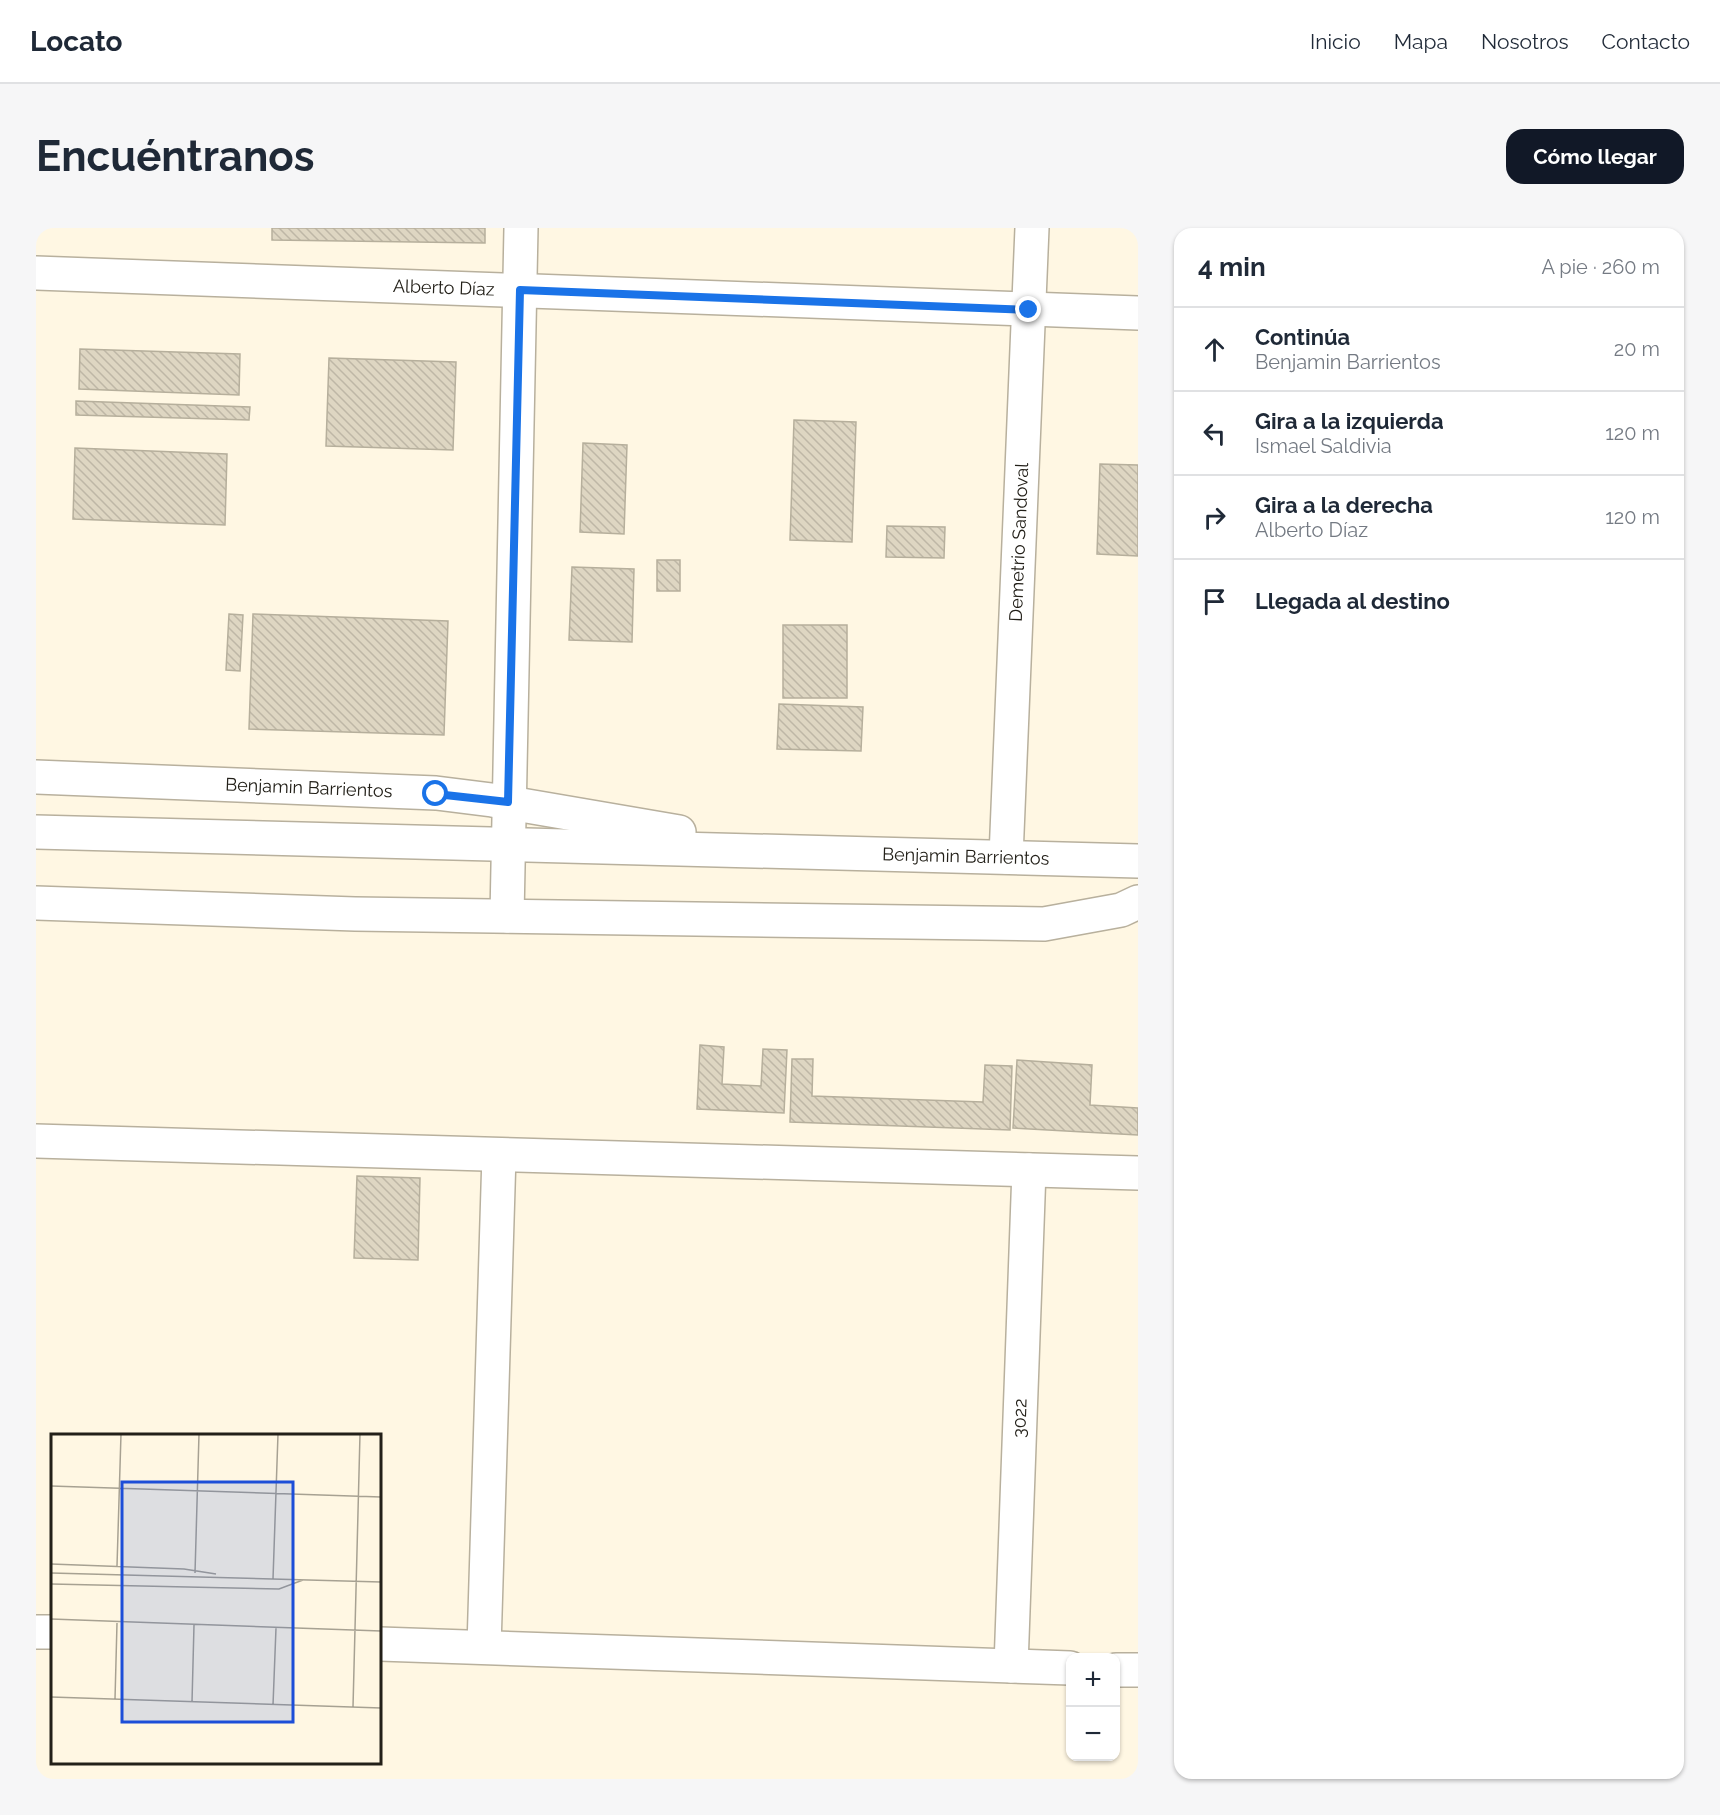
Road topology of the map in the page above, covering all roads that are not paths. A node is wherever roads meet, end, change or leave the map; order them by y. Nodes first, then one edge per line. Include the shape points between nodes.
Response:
1 (521, 228) edge
2 (1032, 228) edge
3 (36, 273) edge
4 (520, 290) junction
5 (1029, 310) junction
6 (1138, 313) edge
7 (36, 777) edge
8 (508, 802) junction
9 (36, 832) edge
10 (508, 844) junction
11 (793, 851) junction
12 (1006, 857) junction
13 (1138, 861) edge
14 (1138, 902) edge
15 (36, 903) edge
16 (507, 916) junction
17 (36, 1142) edge
18 (499, 1155) junction
19 (1029, 1170) junction
20 (1138, 1173) edge
21 (381, 1644) edge
22 (484, 1647) junction
23 (1011, 1666) junction
24 (1066, 1668) edge
25 (1120, 1670) edge
26 (1138, 1670) edge

1 - 4 street
2 - 5 street, Demetrio Sandoval
3 - 4 street, Alberto Díaz
4 - 5 street, Alberto Díaz
4 - 8 street
5 - 6 street, Alberto Díaz
5 - 12 street, Demetrio Sandoval
7 - 8 street, Benjamin Barrientos via 436,794
8 - 10 street
8 - 11 street, Benjamin Barrientos
9 - 10 street, Benjamin Barrientos
10 - 11 street, Benjamin Barrientos
10 - 16 street
11 - 12 street, Benjamin Barrientos
12 - 13 street, Benjamin Barrientos
14 - 16 street via 1121,910 1044,924
15 - 16 street
17 - 18 street
18 - 19 street
18 - 22 street
19 - 20 street
19 - 23 street, 3022
21 - 22 street
22 - 23 street
23 - 24 street
25 - 26 street

